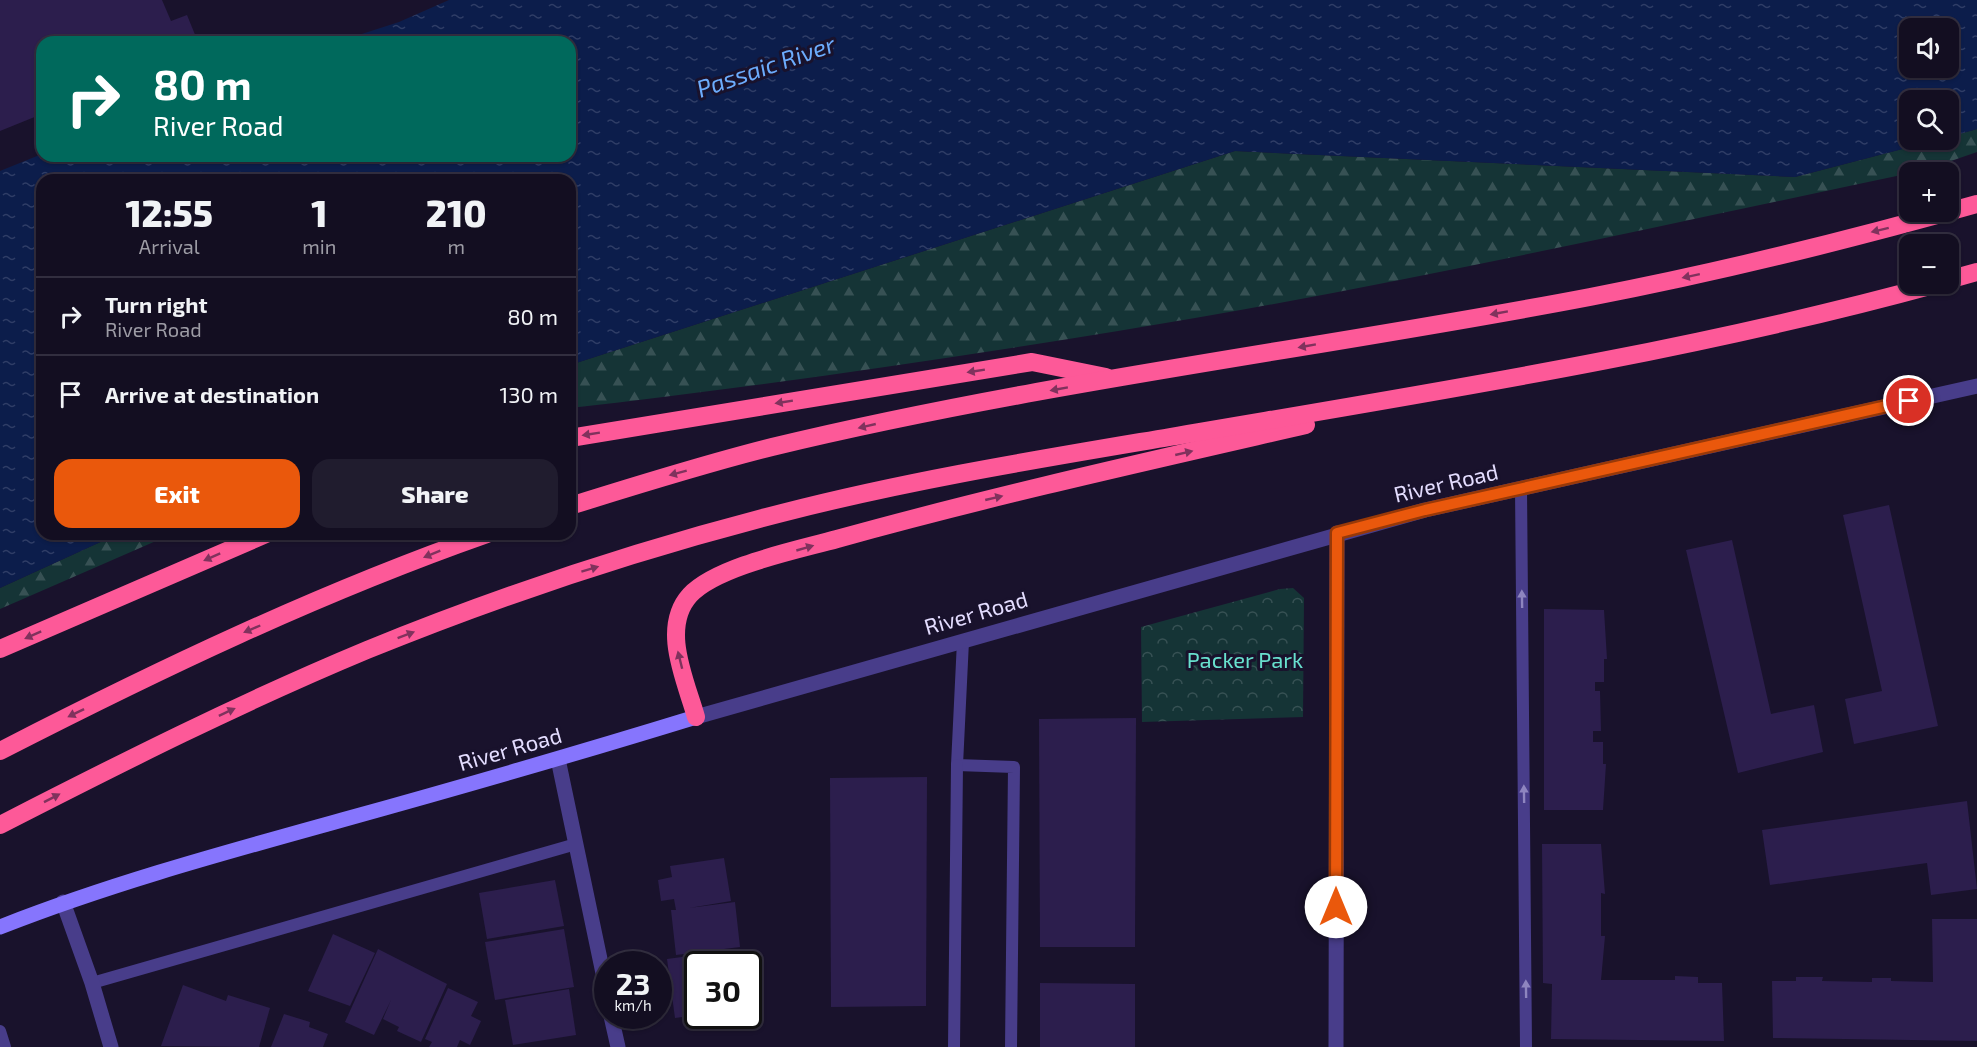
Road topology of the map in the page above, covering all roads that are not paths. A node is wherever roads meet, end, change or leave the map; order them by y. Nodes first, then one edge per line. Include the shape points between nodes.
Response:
1 (1977, 204) edge
2 (1977, 272) edge
3 (1959, 277) edge
4 (1899, 293) edge
5 (1116, 379) junction
6 (1491, 382) junction
7 (1977, 386) edge
8 (576, 437) edge
9 (1521, 488) junction
10 (576, 504) edge
11 (1337, 533) junction
12 (252, 540) edge
13 (471, 540) edge
14 (963, 641) junction
15 (0, 650) edge
16 (696, 717) junction
17 (0, 751) edge
18 (558, 759) junction
19 (957, 765) junction
20 (0, 825) edge
21 (576, 844) junction
22 (63, 902) junction
23 (0, 927) edge
24 (598, 951) edge
25 (92, 983) junction
26 (614, 1029) edge
27 (0, 1031) edge
28 (5, 1047) edge
29 (111, 1047) edge
30 (618, 1047) edge
31 (954, 1047) edge
32 (1011, 1047) edge
33 (1336, 1047) edge
34 (1526, 1047) edge

1 -> 5 highway via 1802,250 1589,297
2 - 3 highway
4 - 6 highway via 1711,339
5 -> 8 highway via 1032,362
5 -> 10 highway via 988,401 780,445
16 -> 6 highway via 675,638 678,615 689,596 711,579 801,549 955,507
20 -> 6 highway via 170,739 368,650 472,609 681,540 786,512 989,468
7 - 9 street, River Road
9 - 11 street, River Road
34 -> 9 lane
11 - 14 street, River Road
11 - 33 street
12 -> 15 highway
13 -> 17 highway via 239,634
14 - 16 street, River Road
14 - 19 lane
16 - 18 main road, River Road
18 - 21 street
18 - 22 main road, River Road via 158,871
19 - 31 lane
19 - 32 lane via 1014,767
21 - 24 street
21 - 25 lane
22 - 23 main road, River Road
22 - 25 street
25 - 29 street
26 - 30 street
27 - 28 lane

